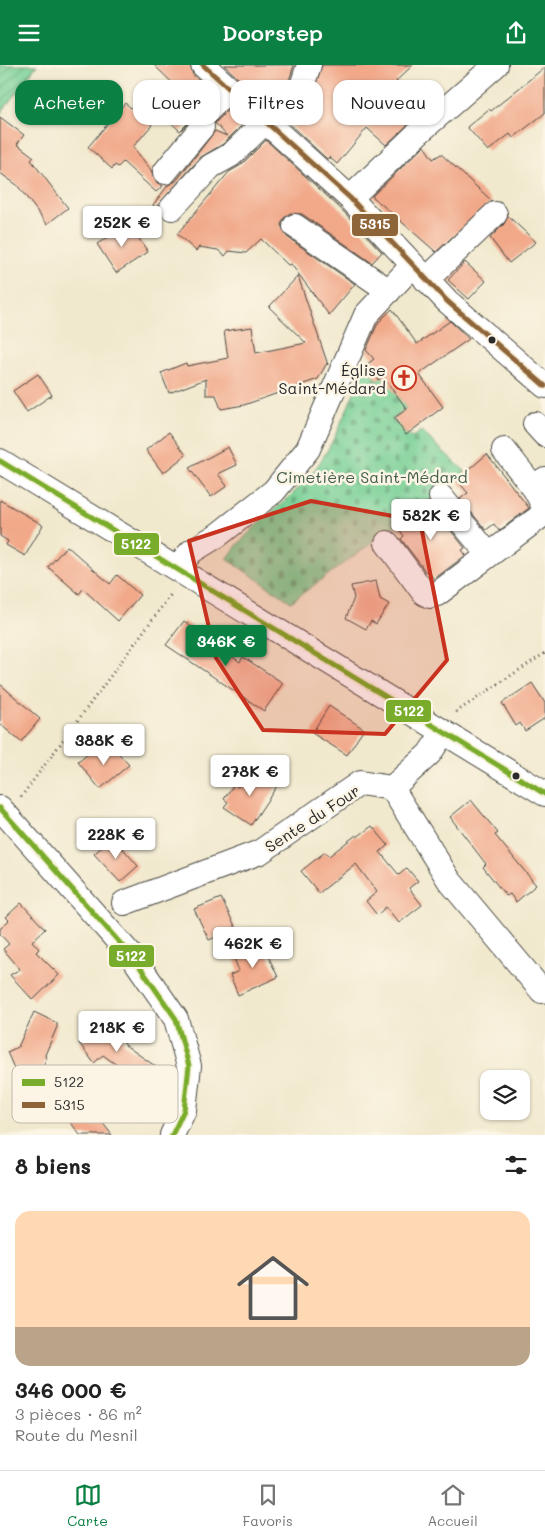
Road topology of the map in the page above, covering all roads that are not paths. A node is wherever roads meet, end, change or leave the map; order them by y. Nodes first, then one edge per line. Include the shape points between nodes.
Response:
1 (203, 65) edge
2 (309, 65) edge
3 (496, 65) edge
4 (304, 80) edge
5 (229, 89) joint
6 (260, 125) edge
7 (268, 125) edge
8 (164, 172) dead end
9 (350, 198) junction
10 (172, 207) dead end
11 (495, 214) dead end
12 (295, 226) dead end
13 (419, 273) junction
14 (389, 291) junction
15 (545, 387) edge
16 (504, 449) dead end
17 (0, 461) edge
18 (539, 483) edge
19 (441, 497) dead end
20 (386, 543) dead end
21 (489, 555) junction
22 (181, 571) junction
23 (444, 732) junction
24 (392, 788) junction
25 (545, 794) edge
26 (0, 808) edge
27 (124, 903) dead end
28 (545, 989) edge
29 (178, 1122) edge
30 (178, 1123) edge
31 (172, 1135) edge

1 - 5 street
2 - 4 street
3 - 9 street
5 - 8 street via 200,119 202,127
6 - 10 street via 231,155 211,166
7 - 9 street
9 - 13 street
11 - 13 street
12 - 14 street
13 - 14 street
13 - 15 street
14 - 22 street via 366,315 308,449 274,491 192,551
16 - 18 street
17 - 22 street
18 - 21 street via 544,506 541,516
19 - 21 street
20 - 21 street via 424,593 430,596 438,594
22 - 23 street
23 - 24 street via 428,754
23 - 25 street
24 - 27 street, Sente du Four via 360,783 260,852
24 - 28 street via 449,880 542,991
26 - 29 street via 135,960 176,1019 189,1066 184,1110
30 - 31 street

